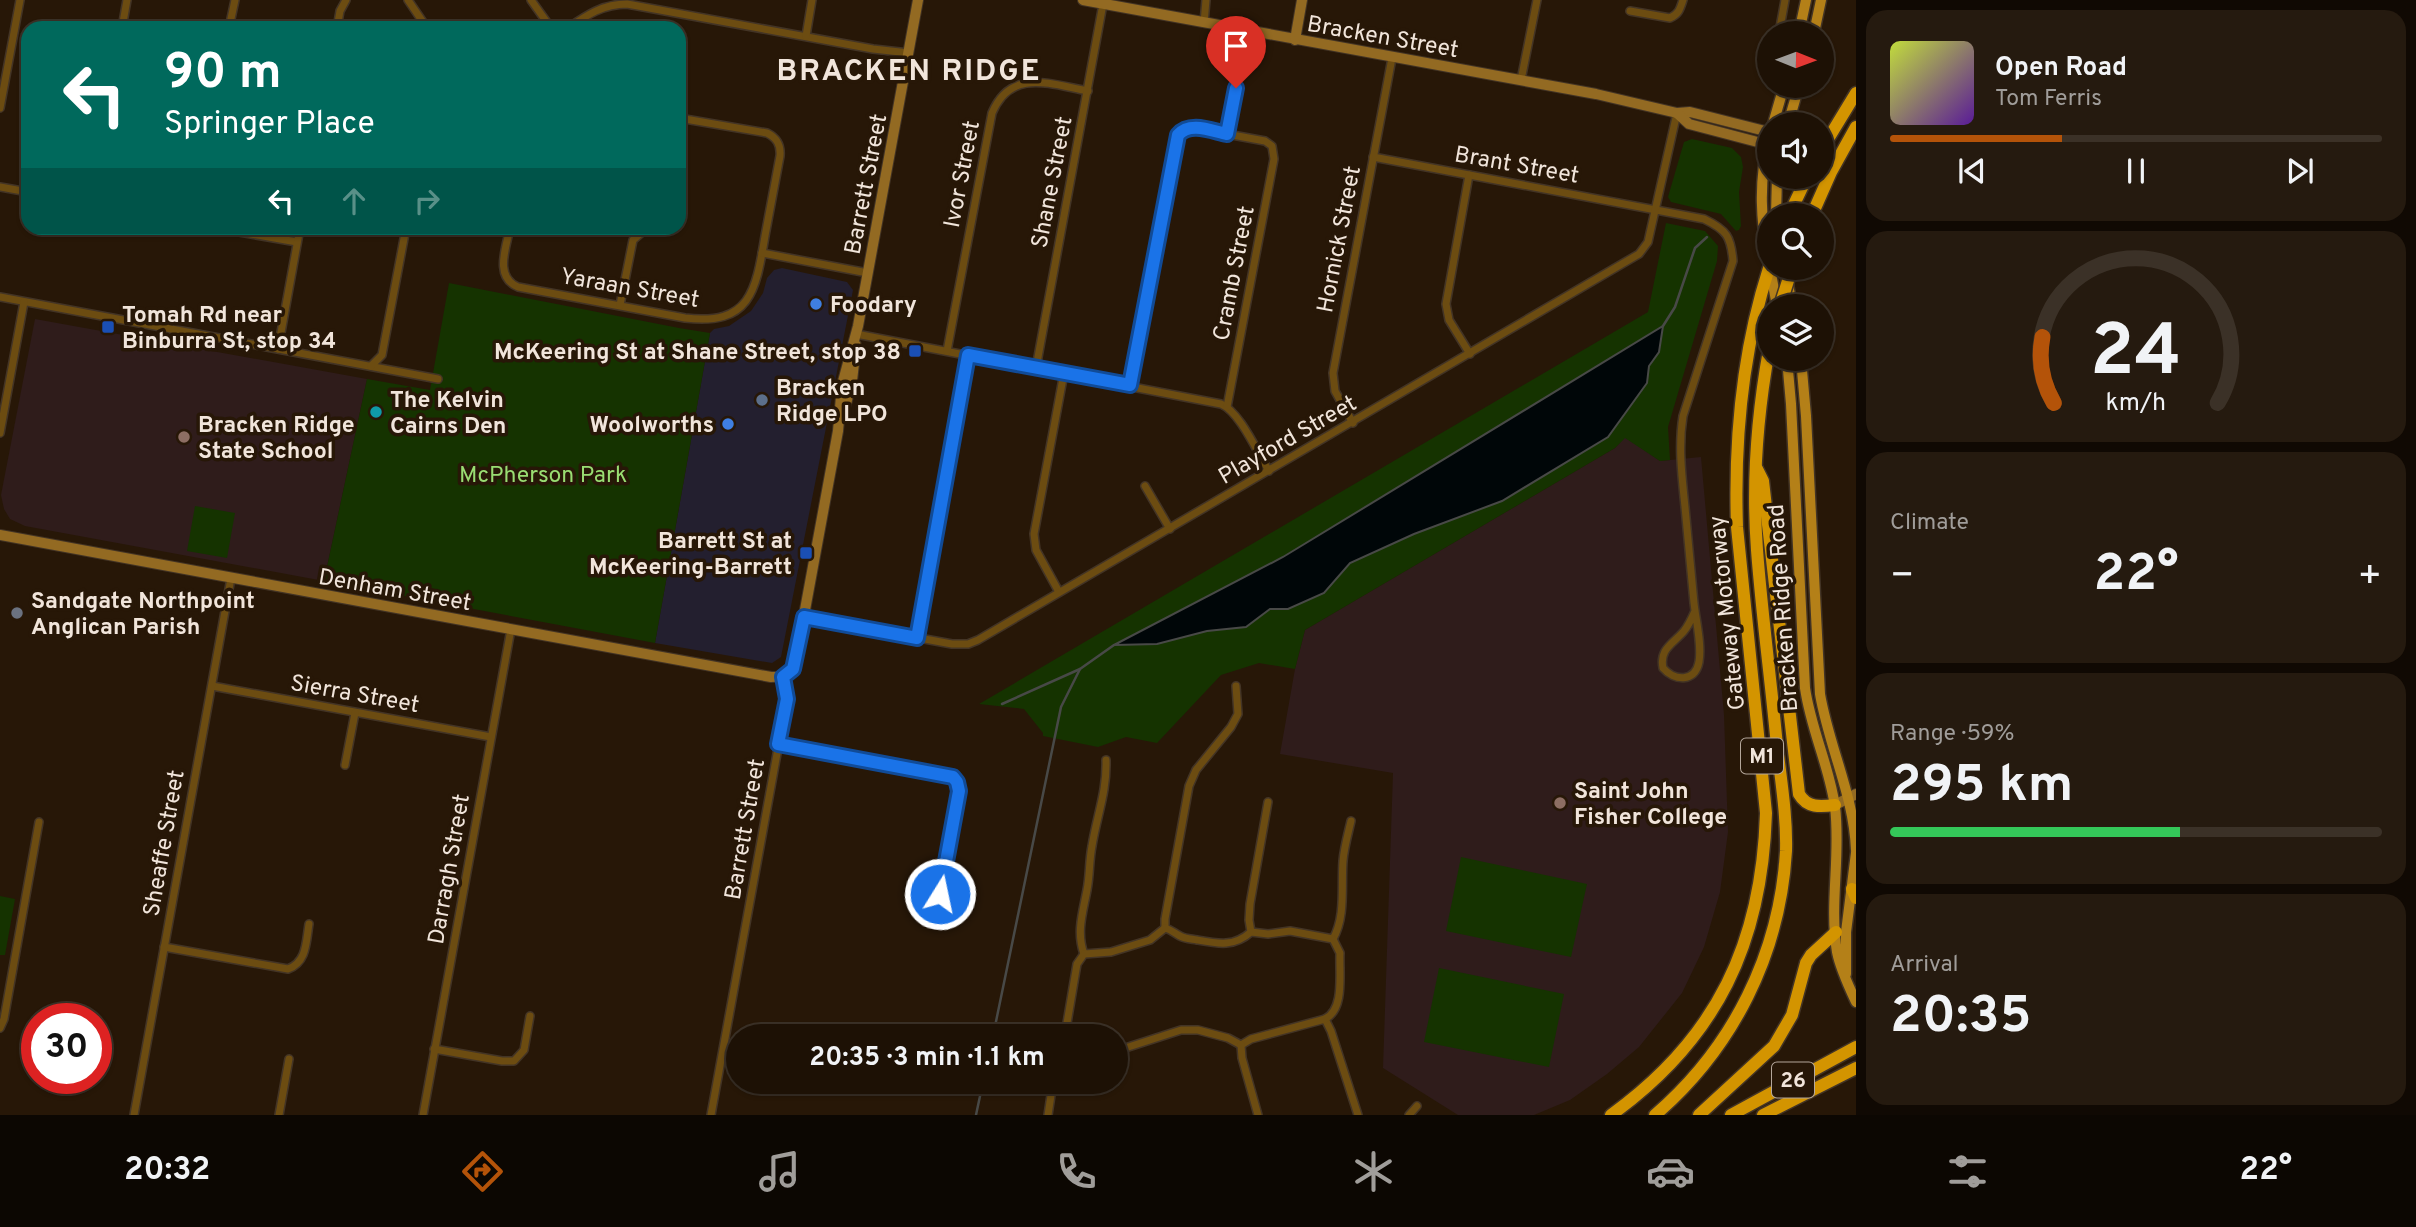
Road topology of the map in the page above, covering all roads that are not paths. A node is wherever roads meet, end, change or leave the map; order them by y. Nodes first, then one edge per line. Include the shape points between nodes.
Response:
1 (20, 0) edge
2 (127, 0) edge
3 (235, 0) edge
4 (346, 0) edge
5 (408, 0) edge
6 (531, 0) edge
7 (812, 0) edge
8 (918, 0) edge
9 (1083, 0) edge
10 (1206, 0) edge
11 (1302, 0) edge
12 (1537, 0) edge
13 (1683, 0) edge
14 (1785, 0) edge
15 (1806, 0) edge
16 (1821, 0) edge
17 (1103, 4) junction
18 (1630, 12) dead end
19 (123, 21) edge
20 (230, 21) edge
21 (338, 21) edge
22 (422, 21) edge
23 (546, 21) edge
24 (579, 21) edge
25 (1781, 21) edge
26 (1801, 21) edge
27 (1817, 21) edge
28 (1203, 23) junction
29 (1246, 31) junction
30 (806, 36) junction
31 (1295, 40) junction
32 (909, 53) junction
33 (1392, 58) junction
34 (1521, 80) junction
35 (1088, 91) junction
36 (1856, 93) edge
37 (0, 108) edge
38 (1677, 113) junction
39 (686, 119) edge
40 (1180, 121) dead end
41 (1856, 127) edge
42 (1757, 129) edge
43 (1834, 129) edge
44 (1184, 130) junction
45 (1227, 134) junction
46 (1757, 140) edge
47 (1373, 157) junction
48 (1469, 175) junction
49 (0, 187) edge
50 (21, 191) edge
51 (1818, 203) edge
52 (1654, 209) junction
53 (256, 235) edge
54 (298, 235) edge
55 (405, 235) edge
56 (509, 235) edge
57 (638, 235) edge
58 (297, 242) junction
59 (762, 253) junction
60 (868, 273) junction
61 (1765, 280) edge
62 (0, 297) edge
63 (24, 302) junction
64 (620, 305) junction
65 (856, 334) junction
66 (278, 349) junction
67 (947, 351) junction
68 (1470, 354) junction
69 (968, 355) junction
70 (371, 366) junction
71 (1036, 368) junction
72 (1766, 371) edge
73 (1788, 371) edge
74 (1802, 371) edge
75 (1064, 373) junction
76 (438, 379) dead end
77 (1130, 385) junction
78 (1227, 407) junction
79 (1, 418) edge
80 (1353, 422) junction
81 (0, 433) edge
82 (1755, 466) junction
83 (1269, 471) junction
84 (1145, 486) dead end
85 (1171, 529) junction
86 (0, 535) edge
87 (232, 578) junction
88 (1059, 592) junction
89 (1695, 611) junction
90 (804, 617) junction
91 (511, 629) junction
92 (917, 638) junction
93 (783, 677) junction
94 (1236, 685) dead end
95 (212, 686) junction
96 (355, 712) junction
97 (491, 737) junction
98 (778, 744) junction
99 (1106, 760) dead end
100 (345, 765) dead end
101 (1853, 800) edge
102 (1268, 802) dead end
103 (1835, 805) junction
104 (1351, 821) dead end
105 (39, 822) dead end
106 (1856, 851) edge
107 (940, 894) dead end
108 (1854, 894) edge
109 (309, 924) dead end
110 (1165, 928) junction
111 (1251, 932) junction
112 (1836, 932) junction
113 (1333, 939) junction
114 (164, 947) junction
115 (1084, 954) junction
116 (1846, 974) junction
117 (1856, 1002) edge
118 (530, 1016) dead end
119 (1325, 1019) junction
120 (1067, 1024) edge
121 (0, 1028) edge
122 (1241, 1045) junction
123 (1128, 1047) edge
124 (1856, 1047) edge
125 (434, 1049) junction
126 (289, 1059) dead end
127 (1856, 1068) edge
128 (1051, 1094) edge
129 (1417, 1106) dead end
130 (134, 1115) edge
131 (279, 1115) edge
132 (423, 1115) edge
133 (711, 1115) edge
134 (1048, 1115) edge
135 (1258, 1115) edge
136 (1357, 1115) edge
137 (1409, 1115) edge
138 (1611, 1115) edge
139 (1656, 1115) edge
140 (1699, 1115) edge
141 (1731, 1115) edge
142 (1763, 1115) edge

1 - 37 street
2 - 19 street
3 - 20 street
4 - 21 street
5 - 22 street
6 - 23 street
7 - 30 street
8 - 32 street, Barrett Street
9 - 17 street, Bracken Street
10 - 28 street
11 - 31 street
12 - 34 street
13 - 18 street via 1671,18
14 - 25 street
15 - 26 main road
16 - 27 main road
17 - 28 street, Bracken Street
17 - 35 street, Shane Street
24 - 30 street via 598,9 627,4
28 - 29 street, Bracken Street
29 - 31 street, Bracken Street
29 - 45 street
30 - 32 street
31 - 33 street, Bracken Street
32 - 60 street, Barrett Street
33 - 34 street, Bracken Street
33 - 47 street, Hornick Street
34 - 38 street, Bracken Street
35 - 67 street, Ivor Street via 1031,82 1012,87 996,103
35 - 71 street, Shane Street
36 - 43 highway
38 - 42 street, Bracken Street via 1690,112
38 - 46 street, Bracken Street via 1689,124
38 - 52 street, Playford Street
39 - 59 street, Yaraan Street via 767,134 777,141 780,156
40 - 44 street
41 - 51 highway
44 - 45 street, Cramb Street
44 - 77 street via 1177,141
45 - 78 street, Cramb Street via 1276,144
47 - 48 street, Brant Street
47 - 80 street, Hornick Street via 1333,373 1335,391
48 - 52 street, Brant Street
48 - 68 street via 1446,304 1449,320
49 - 50 street
52 - 68 street, Playford Street via 1648,242 1631,260
52 - 89 street, Brant Street via 1704,219 1721,227 1732,243 1733,261 1680,436
53 - 58 street
54 - 58 street
55 - 70 street via 382,355
56 - 64 street, Yaraan Street via 503,262 506,279 518,287
57 - 64 street via 632,240
58 - 66 street
59 - 60 street
59 - 64 street, Yaraan Street via 749,297 719,319 685,318
60 - 65 street, Barrett Street
61 - 138 highway, Gateway Motorway / M1 via 1744,376 1736,481 1766,813 1758,896 1738,962 1705,1022 1665,1070
62 - 63 street
63 - 66 street
63 - 79 street
65 - 67 street
65 - 90 street, Barrett Street via 842,385
66 - 70 street
67 - 69 street
68 - 80 street, Playford Street
69 - 71 street
69 - 92 street
70 - 76 street
71 - 75 street
72 - 82 highway, Gateway Motorway / M1
73 - 103 main road, Bracken Ridge Road via 1805,688
74 - 101 main road, Bracken Ridge Road via 1820,694 1829,739
75 - 77 street
75 - 88 street via 1034,534 1036,550
77 - 78 street
78 - 83 street
79 - 81 street
80 - 83 street, Playford Street
82 - 103 highway via 1763,481 1799,794 1808,804
82 - 139 highway, Gateway Motorway / M1 via 1757,551 1784,803 1780,900 1766,956 1730,1031 1710,1060
83 - 85 street, Playford Street
84 - 85 street
85 - 88 street, Playford Street
86 - 87 street, Denham Street
87 - 91 street, Denham Street
87 - 95 street, Sheaffe Street
88 - 92 street, Playford Street via 968,644
89 - 89 street, Brant Street via 1699,663 1686,678 1673,677 1663,668 1662,654 1684,632
90 - 92 street, Playford Street
90 - 93 street, Barrett Street via 793,669
91 - 93 street, Denham Street
91 - 97 street, Darragh Street
93 - 98 street, Barrett Street via 787,699
94 - 110 street via 1238,714 1189,786
95 - 96 street, Sierra Street
95 - 114 street, Sheaffe Street
96 - 97 street, Sierra Street
96 - 100 street
97 - 125 street, Darragh Street
98 - 107 street via 953,777 959,791
98 - 133 street, Barrett Street
99 - 115 street via 1107,783 1079,929
101 - 103 street
101 - 106 main road, Bracken Ridge Road
102 - 111 street via 1250,904
103 - 112 main road, Bracken Ridge Road
104 - 113 street via 1343,857 1341,915
105 - 121 street
106 - 108 main road, Bracken Ridge Road
108 - 116 main road, Bracken Ridge Road via 1846,932
109 - 114 street via 303,956 288,969
110 - 111 street via 1220,944 1243,939
110 - 115 street via 1150,940 1111,952
111 - 113 street via 1290,931
112 - 116 main road, Bracken Ridge Road
112 - 140 highway via 1806,963 1792,1015 1773,1046
113 - 119 street via 1340,953 1338,1003 1332,1016
114 - 130 street, Sheaffe Street
115 - 120 street via 1077,964
116 - 117 main road, Bracken Ridge Road
118 - 125 street via 524,1050 514,1061
119 - 122 street
119 - 136 street
122 - 123 street via 1198,1030 1181,1030
122 - 135 street
124 - 141 highway, 26
125 - 132 street, Darragh Street
126 - 131 street
127 - 142 highway, 26
128 - 134 street
129 - 137 street

